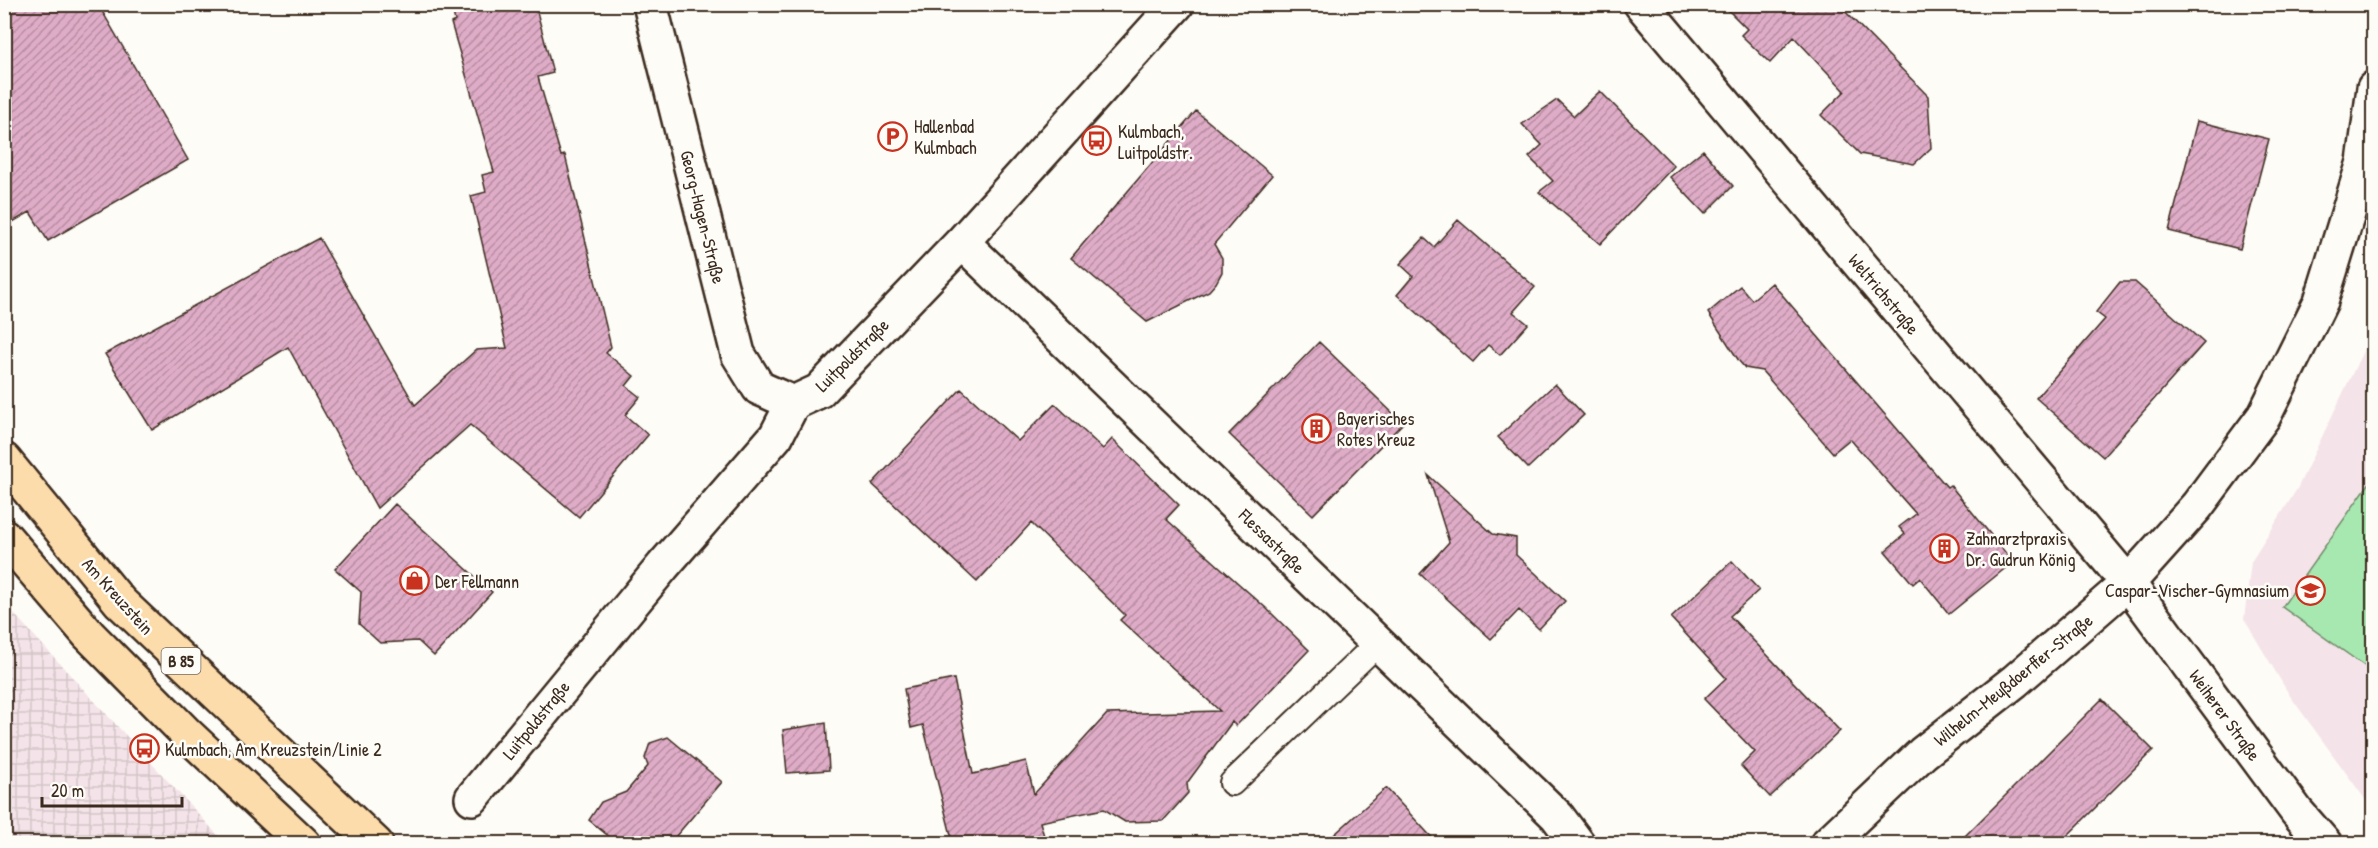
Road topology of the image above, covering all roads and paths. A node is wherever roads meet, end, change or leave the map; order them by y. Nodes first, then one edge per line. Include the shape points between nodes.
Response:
1 (650, 4) edge
2 (1177, 4) edge
3 (1641, 4) edge
4 (2373, 88) edge
5 (962, 242) junction
6 (793, 404) junction
7 (4, 460) edge
8 (4, 536) edge
9 (2128, 584) junction
10 (1378, 643) junction
11 (1232, 783) dead end
12 (472, 798) dead end
13 (304, 843) edge
14 (376, 843) edge
15 (1578, 843) edge
16 (1827, 843) edge
17 (2325, 843) edge

1 - 6 street, Georg-Hagen-Straße via 738,354 759,388
2 - 5 street, Luitpoldstraße
3 - 9 street, Weltrichstraße
4 - 9 street, Wilhelm-Meußdoerffer-Straße via 2364,162 2321,302 2264,416 2197,506
5 - 6 street, Luitpoldstraße via 819,391
5 - 10 street, Flessastraße
6 - 12 street, Luitpoldstraße via 776,436
7 - 14 main road, Am Kreuzstein / B 85 via 120,602
8 - 13 main road, B 85 via 89,635 188,735
9 - 16 street, Wilhelm-Meußdoerffer-Straße via 1923,753
9 - 17 street, Weiherer Straße via 2297,812
10 - 11 lane
10 - 15 street, Flessastraße via 1557,816

